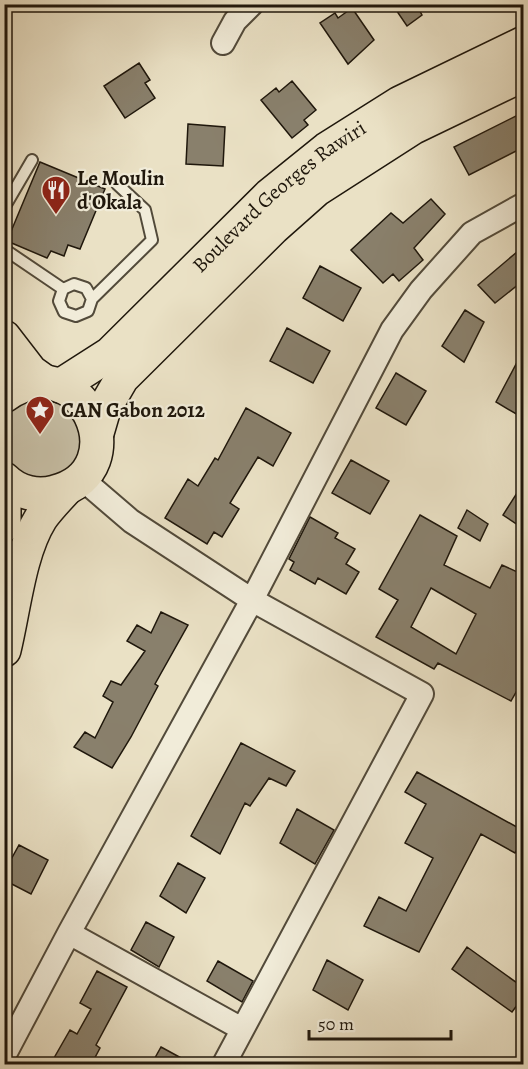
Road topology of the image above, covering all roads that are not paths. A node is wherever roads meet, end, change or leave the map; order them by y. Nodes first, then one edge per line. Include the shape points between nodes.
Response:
1 (252, 4) edge
2 (223, 43) dead end
3 (524, 43) edge
4 (524, 74) edge
5 (32, 160) dead end
6 (117, 184) dead end
7 (524, 204) edge
8 (4, 208) edge
9 (4, 249) edge
10 (63, 289) junction
11 (92, 300) junction
12 (4, 337) edge
13 (53, 384) junction
14 (4, 396) edge
15 (97, 433) junction
16 (4, 479) edge
17 (73, 484) junction
18 (4, 500) edge
19 (4, 525) edge
20 (252, 600) junction
21 (4, 650) edge
22 (69, 933) junction
23 (242, 1029) junction
24 (4, 1056) edge
25 (224, 1065) edge

1 - 2 street via 235,21
3 - 13 main road, Boulevard Georges Rawiri via 400,104 327,149 270,195 110,354
4 - 15 main road, Boulevard Georges Rawiri via 412,128 337,174 297,206 122,378 104,409
5 - 8 lane
6 - 11 lane via 145,210 152,240
7 - 20 street via 472,233 392,330
9 - 10 lane
10 - 11 lane via 74,284 86,288
10 - 11 lane via 59,301 64,312 76,316 88,311
12 - 13 main road via 31,372
13 - 14 main road, Boulevard Georges Rawiri via 29,384
13 - 15 main road via 74,393 86,404
15 - 17 main road, Boulevard Georges Rawiri via 94,457
16 - 17 main road via 27,493 46,495
17 - 20 street
17 - 21 main road via 35,530
18 - 19 main road
20 - 22 street
20 - 23 street via 422,694
22 - 23 street
22 - 24 street
23 - 25 street

